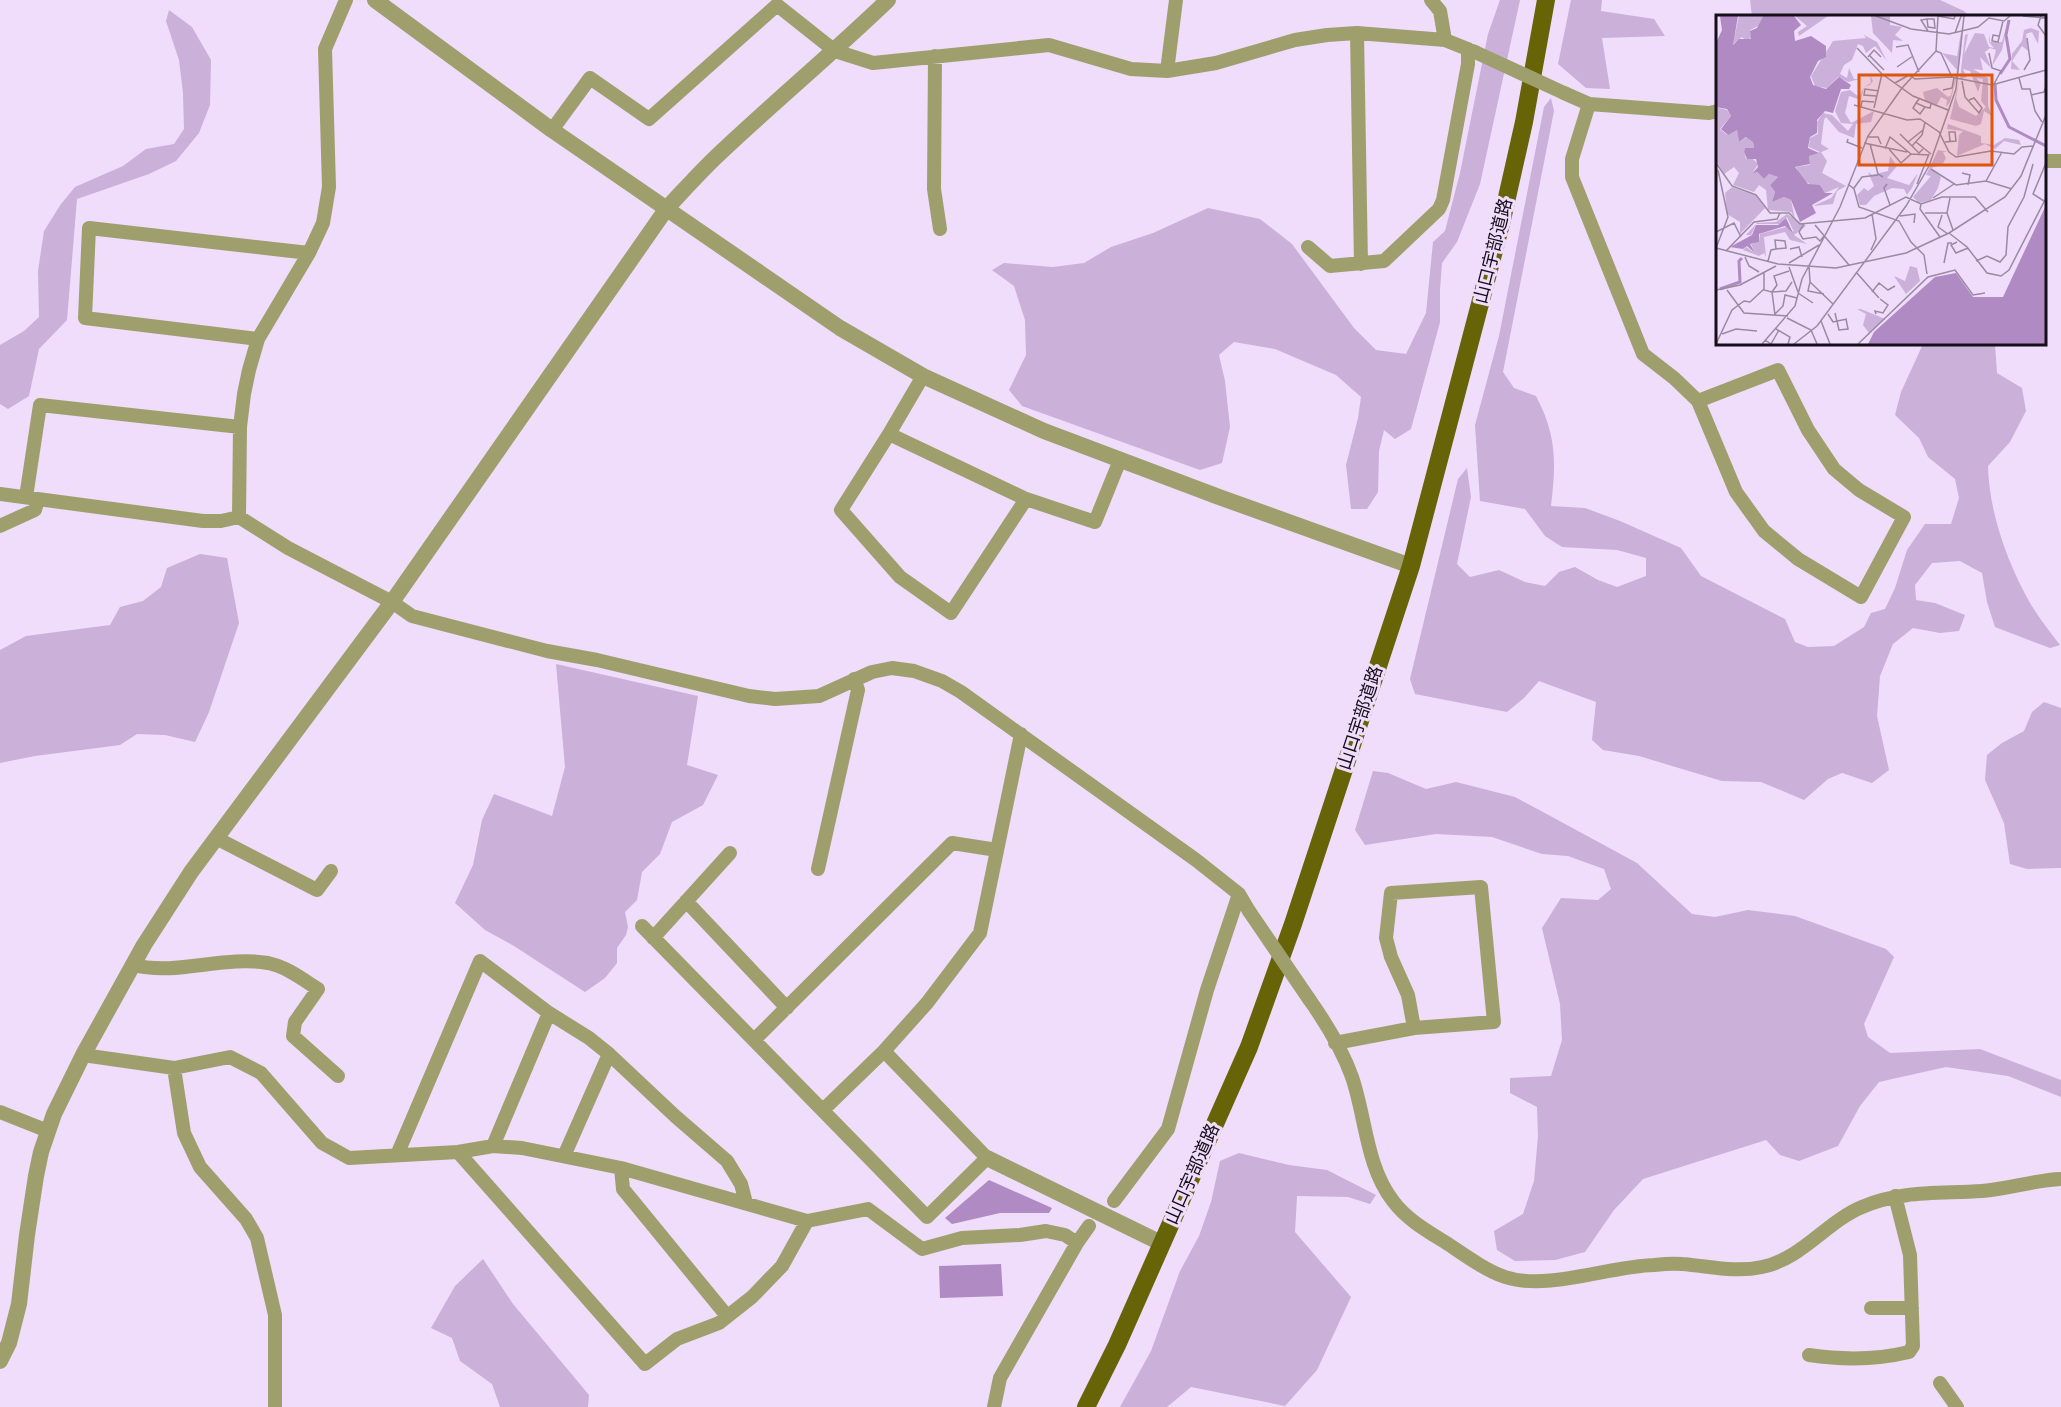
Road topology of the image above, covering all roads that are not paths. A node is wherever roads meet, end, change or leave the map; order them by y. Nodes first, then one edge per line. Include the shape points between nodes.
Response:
1 (346, 0) edge
2 (375, 0) edge
3 (888, 0) edge
4 (1176, 0) edge
5 (1431, 0) edge
6 (1546, 0) edge
7 (1357, 33) junction
8 (1446, 40) junction
9 (835, 51) junction
10 (1471, 51) junction
11 (935, 56) junction
12 (1167, 71) junction
13 (1589, 104) junction
14 (1716, 111) edge
15 (552, 130) junction
16 (2061, 160) edge
17 (2046, 161) edge
18 (667, 208) junction
19 (940, 229) dead end
20 (1308, 247) dead end
21 (309, 253) junction
22 (1361, 264) junction
23 (258, 339) junction
24 (922, 376) junction
25 (1698, 401) junction
26 (240, 427) junction
27 (889, 434) junction
28 (1119, 460) junction
29 (0, 494) edge
30 (32, 498) junction
31 (1026, 499) junction
32 (239, 517) junction
33 (0, 526) edge
34 (1411, 566) junction
35 (392, 602) junction
36 (854, 679) junction
37 (1021, 734) junction
38 (216, 838) junction
39 (997, 850) junction
40 (730, 853) dead end
41 (818, 869) dead end
42 (331, 871) dead end
43 (1239, 894) junction
44 (686, 901) junction
45 (642, 926) dead end
46 (653, 938) junction
47 (133, 965) junction
48 (787, 1008) junction
49 (549, 1013) junction
50 (1414, 1028) junction
51 (754, 1040) junction
52 (1335, 1043) junction
53 (884, 1050) junction
54 (609, 1054) junction
55 (84, 1055) junction
56 (174, 1068) junction
57 (339, 1076) dead end
58 (823, 1110) junction
59 (0, 1112) edge
60 (48, 1131) junction
61 (492, 1146) junction
62 (458, 1152) junction
63 (398, 1155) junction
64 (564, 1156) junction
65 (987, 1158) junction
66 (621, 1168) junction
67 (2061, 1179) edge
68 (1895, 1196) junction
69 (1114, 1201) dead end
70 (746, 1203) junction
71 (807, 1221) junction
72 (1089, 1226) dead end
73 (1077, 1243) junction
74 (1161, 1243) junction
75 (1871, 1308) dead end
76 (1912, 1308) junction
77 (727, 1316) junction
78 (1809, 1355) dead end
79 (0, 1361) edge
80 (1940, 1383) dead end
81 (999, 1405) edge
82 (274, 1407) edge
83 (1086, 1407) edge
84 (1957, 1407) edge

1 - 21 street via 325,49 329,187 323,223
2 - 15 street
3 - 9 street
4 - 12 street
5 - 8 street via 1440,11
6 - 34 main road, 山口宇部道路 via 1501,224
7 - 8 street
7 - 12 street via 1295,40 1216,63
7 - 22 street
8 - 10 street
9 - 11 street via 873,63
9 - 15 street via 777,5 649,119 590,78
9 - 18 street via 717,156
10 - 13 street, bridge
10 - 22 street via 1439,209 1384,261
11 - 12 street via 1049,45 1131,69
11 - 19 street via 934,189
13 - 14 street
13 - 25 street via 1572,159 1572,177 1643,354
15 - 18 street
16 - 17 street
18 - 24 street via 840,328
18 - 35 street
20 - 22 street via 1330,266
21 - 23 street
21 - 23 street via 89,228 85,318
23 - 26 street
24 - 27 street
24 - 28 street via 1044,432
25 - 25 street via 1736,492 1764,531 1798,560 1861,597 1904,517 1859,490 1834,469 1808,430 1778,370
26 - 30 street via 40,405
26 - 32 street
27 - 31 street
27 - 31 street via 841,510 900,577 951,613
28 - 31 street via 1095,522
28 - 34 street
29 - 30 street
30 - 32 street via 203,521
30 - 33 street via 35,510
32 - 35 street via 288,548
34 - 74 main road, 山口宇部道路 via 1249,1047
35 - 36 street via 412,616 749,696 819,696
35 - 38 street
36 - 37 street via 892,668 914,671 942,681
36 - 41 street via 858,690
37 - 39 street
37 - 43 street
38 - 42 street via 317,890
38 - 47 street
39 - 48 street via 952,843
39 - 53 street via 980,933 927,1003
40 - 44 street
43 - 52 street, bridge via 1327,1025
43 - 69 street via 1168,1129
44 - 46 street
44 - 48 street
45 - 46 street
46 - 51 street
47 - 55 street
47 - 57 street via 164,969 247,962 289,970 318,989 295,1023 293,1035
48 - 51 street
49 - 54 street
49 - 61 street
49 - 63 street via 480,961
50 - 50 street via 1408,995 1386,938 1391,893 1481,888 1494,1022
50 - 52 street
51 - 58 street
52 - 68 street via 1352,1077 1370,1149 1392,1201 1433,1235 1506,1277 1560,1280 1641,1265 1741,1270 1764,1267 1795,1253 1844,1216
53 - 58 street
53 - 65 street
54 - 64 street
54 - 70 street via 726,1161 741,1184
55 - 56 street
55 - 60 street
56 - 63 street via 230,1057 261,1073 322,1143 349,1158
56 - 82 street via 183,1133 200,1167 246,1219 257,1238 275,1316
58 - 65 street via 927,1217
59 - 60 street
60 - 79 street via 31,1201 16,1322
61 - 62 street
61 - 64 street
62 - 63 street
62 - 77 street via 645,1364 677,1339 719,1323
64 - 66 street
65 - 74 street
66 - 70 street
66 - 77 street via 623,1189
67 - 68 street via 1984,1191
68 - 76 street via 1910,1255
70 - 71 street
71 - 73 street via 868,1209 922,1249 962,1238 1046,1231 1065,1235
71 - 77 street via 782,1266
72 - 73 street
73 - 81 street via 1000,1378
74 - 83 main road, 山口宇部道路
75 - 76 street
76 - 78 street via 1913,1346 1909,1352 1885,1358 1832,1359
80 - 84 street

